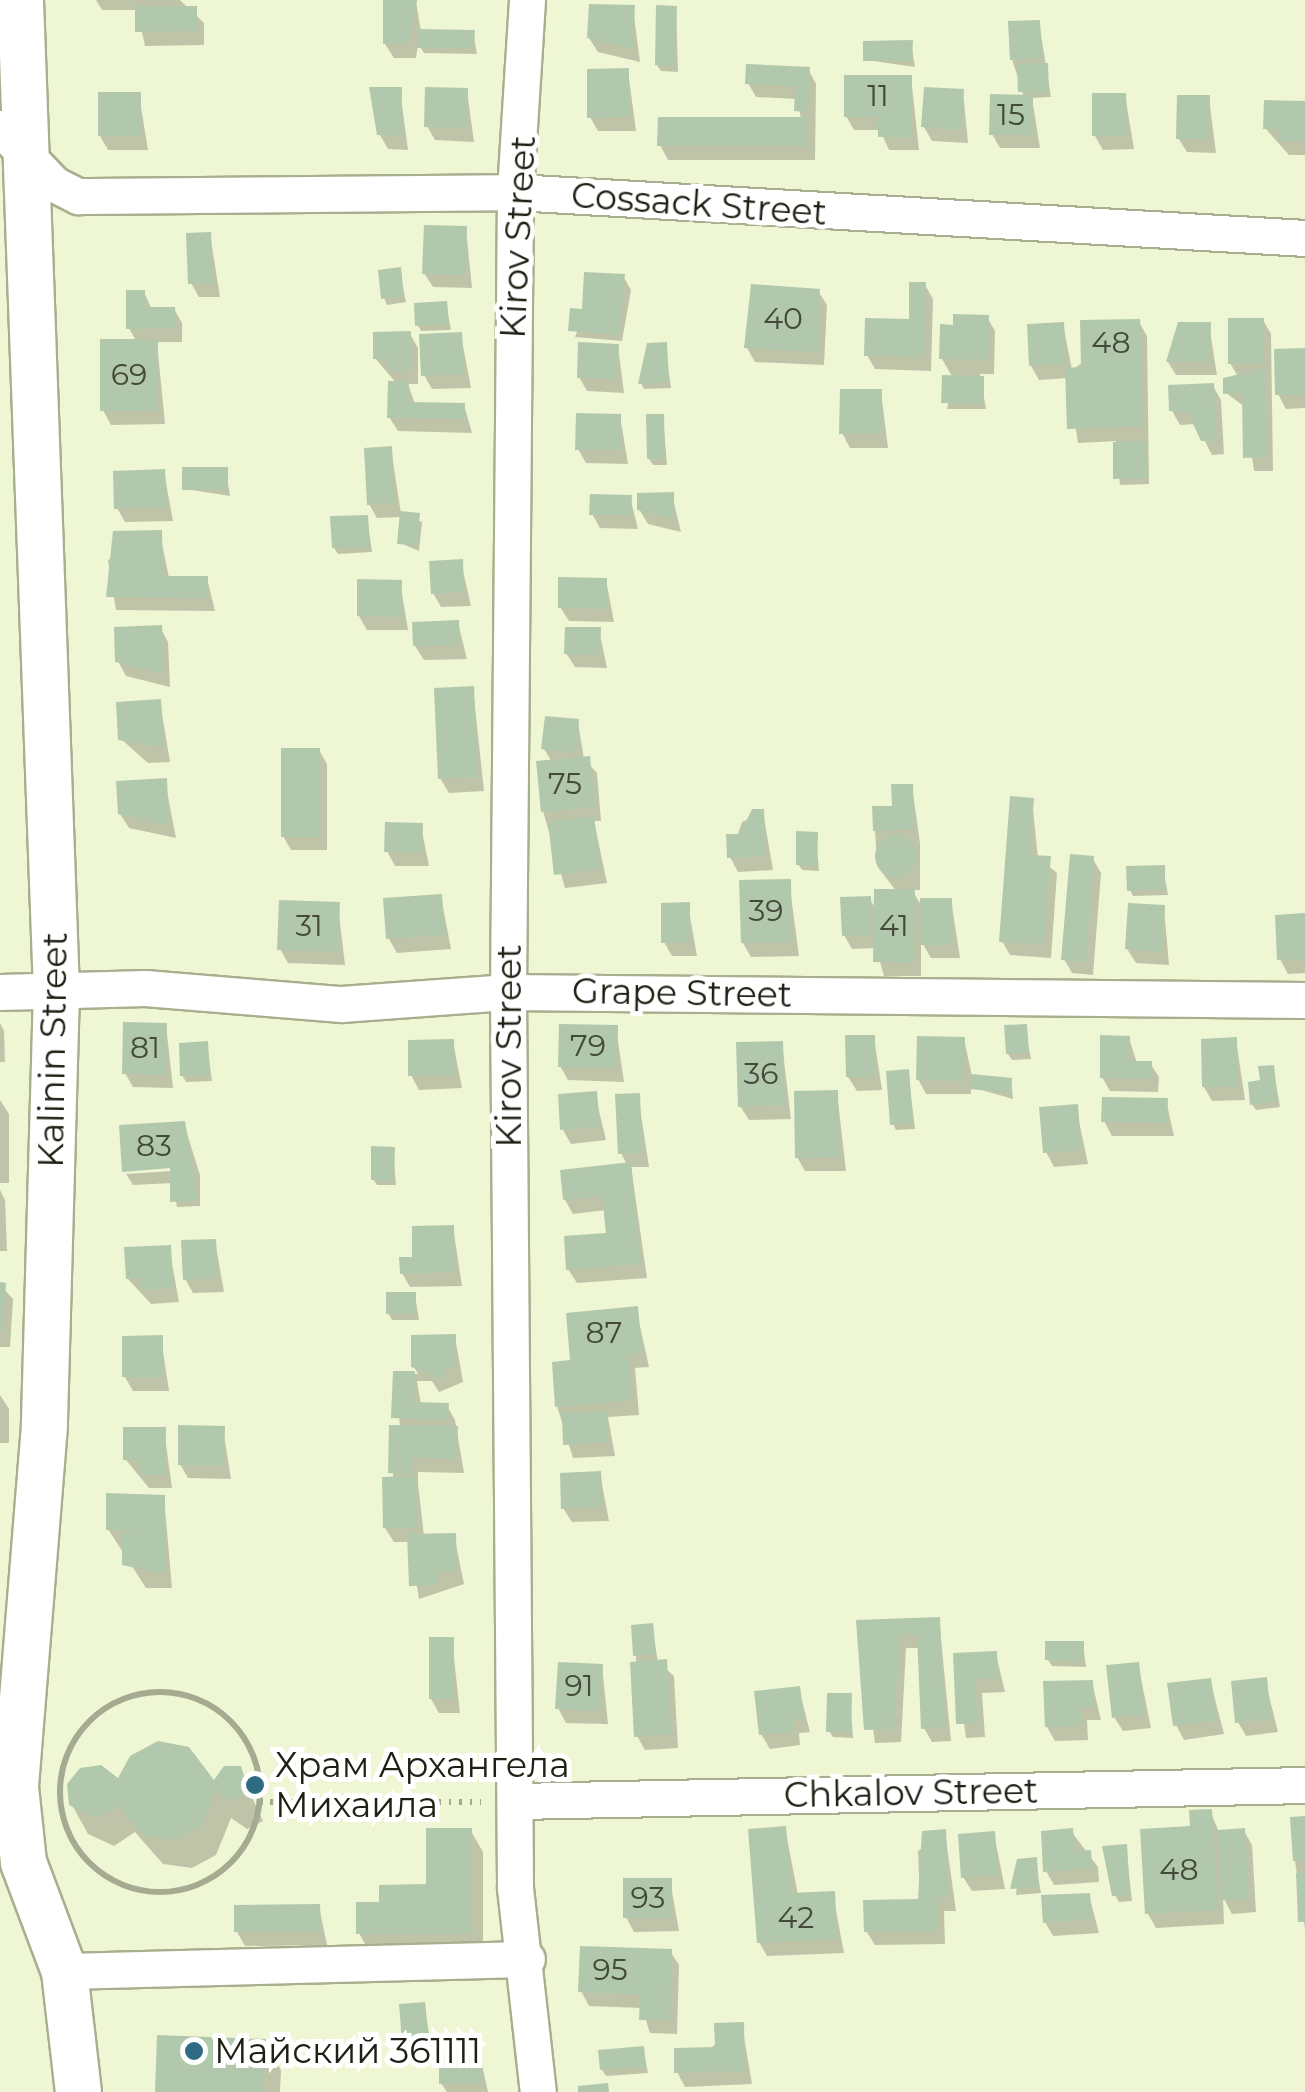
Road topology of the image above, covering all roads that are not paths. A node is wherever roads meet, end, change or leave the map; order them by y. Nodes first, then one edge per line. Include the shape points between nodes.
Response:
1 (20, 0) edge
2 (527, 0) edge
3 (13, 144) edge
4 (515, 192) junction
5 (1305, 238) edge
6 (56, 990) junction
7 (0, 992) edge
8 (508, 992) junction
9 (1305, 1000) edge
10 (1305, 1785) edge
11 (8, 1788) edge
12 (517, 1802) junction
13 (527, 1960) junction
14 (64, 1971) junction
15 (78, 2092) edge
16 (538, 2092) edge

1 - 3 street, Kalinin Street
2 - 4 street, Kirov Street
3 - 4 street, Cossack Street via 54,184 108,198
3 - 6 street, Kalinin Street
4 - 5 street, Cossack Street
4 - 8 street, Kirov Street
6 - 7 street, Grape Street
6 - 8 street, Grape Street via 342,1004
6 - 11 street, Kalinin Street via 44,1425
8 - 9 street, Grape Street
8 - 12 street, Kirov Street
10 - 12 street, Chkalov Street
11 - 14 street, Kalinin Street via 23,1862
12 - 13 street, Kirov Street via 515,1888
13 - 14 street
13 - 16 street, Kirov Street
14 - 15 street, Kalinin Street

